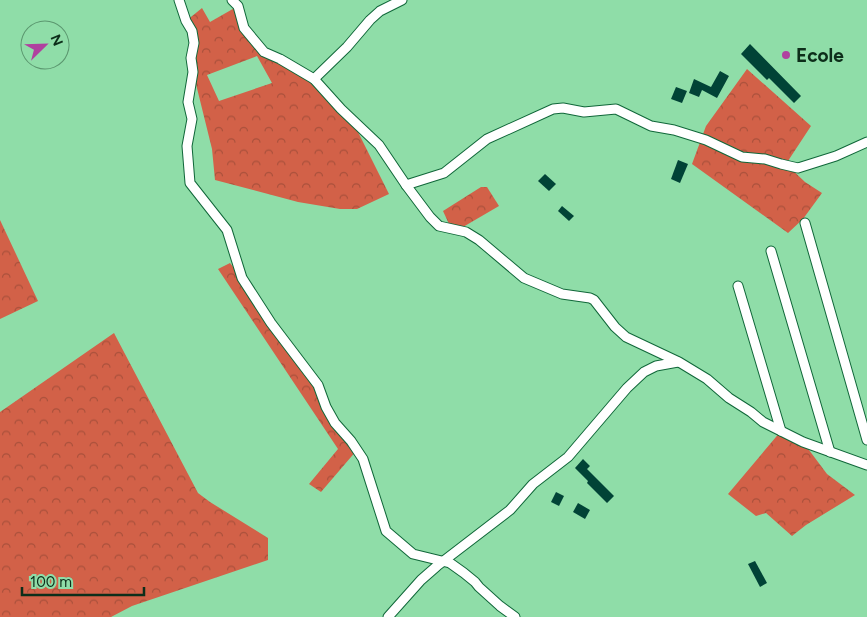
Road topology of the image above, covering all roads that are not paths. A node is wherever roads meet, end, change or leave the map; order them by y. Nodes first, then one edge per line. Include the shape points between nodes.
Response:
1 (179, 0) edge
2 (232, 0) edge
3 (402, 0) edge
4 (314, 78) junction
5 (867, 142) edge
6 (406, 185) junction
7 (806, 223) dead end
8 (771, 251) dead end
9 (738, 286) dead end
10 (679, 362) junction
11 (782, 430) junction
12 (867, 440) edge
13 (830, 452) junction
14 (867, 465) edge
15 (443, 562) junction
16 (388, 617) edge
17 (515, 617) edge

1 - 15 street via 194,43 188,102 192,119 187,146 190,183 227,230 242,278 318,385 335,423 363,460 386,531 413,554
2 - 4 street via 238,6 244,28 264,52
3 - 4 street via 370,20
4 - 6 street via 340,110 379,145
5 - 6 street via 798,168 765,158 742,156 706,140 651,126 616,109 584,112 563,108 553,109 487,139 444,173
6 - 10 street via 439,226 466,232 524,278 562,294 594,300 626,337
7 - 12 street
8 - 13 street
9 - 11 street
10 - 11 street via 763,422
10 - 15 street via 644,372 568,458 533,484 510,510
11 - 13 street
13 - 14 street
15 - 16 street via 421,580
15 - 17 street via 475,582

